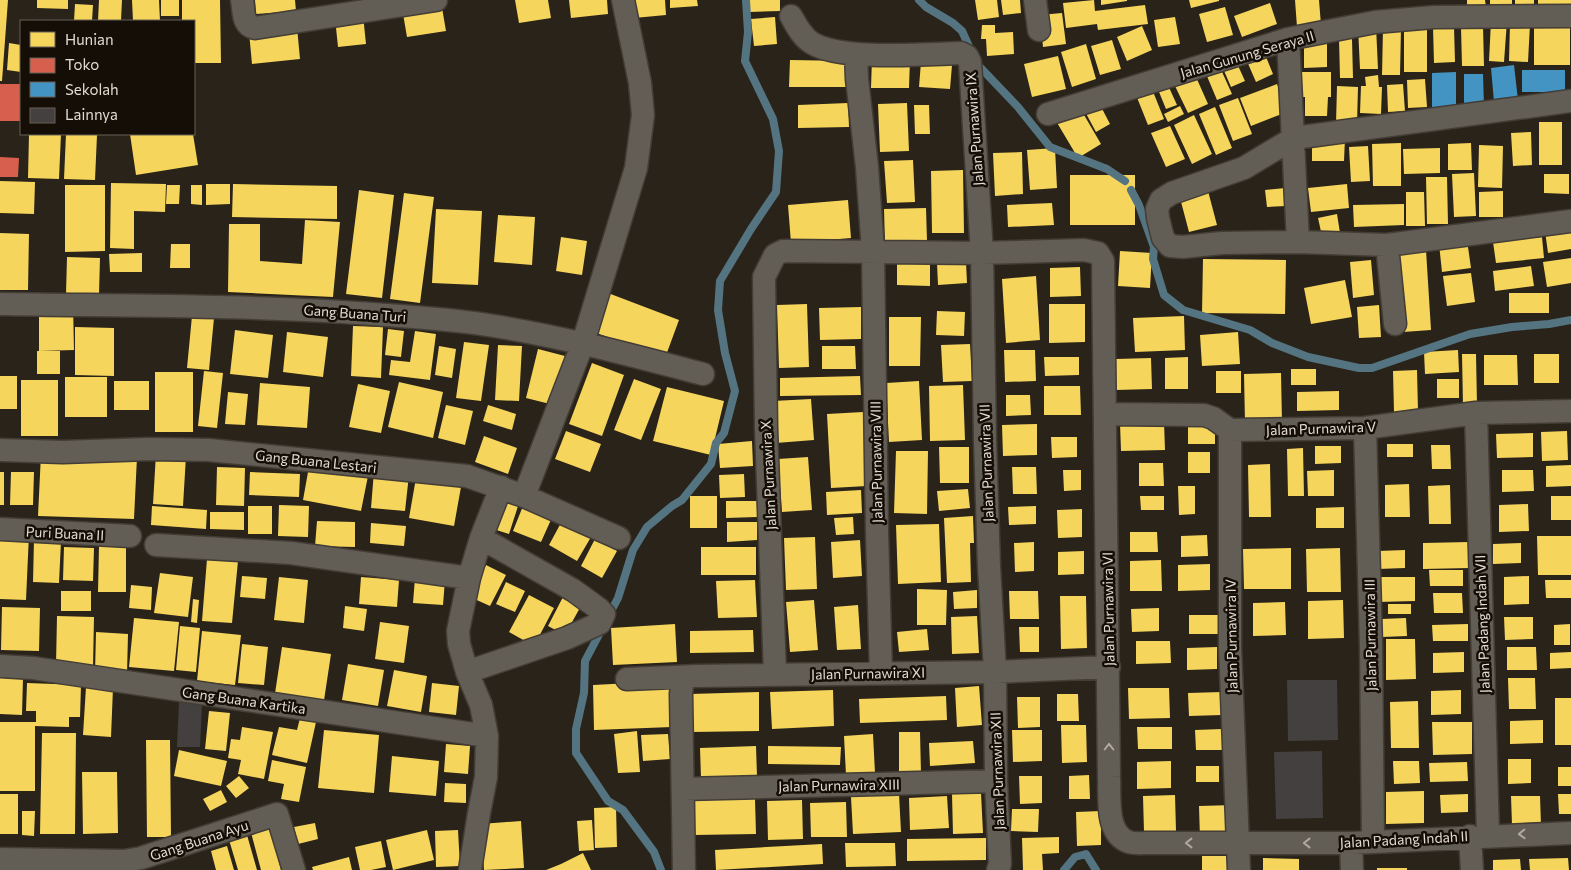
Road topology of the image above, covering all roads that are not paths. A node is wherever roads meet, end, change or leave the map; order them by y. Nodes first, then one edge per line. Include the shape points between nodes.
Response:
1 (242, 0) edge
2 (436, 0) edge
3 (623, 0) edge
4 (1035, 0) edge
5 (791, 16) dead end
6 (1571, 16) edge
7 (1039, 30) dead end
8 (1288, 39) junction
9 (856, 54) junction
10 (1571, 101) edge
11 (1048, 114) dead end
12 (1294, 138) junction
13 (1571, 221) edge
14 (1298, 242) junction
15 (1387, 245) junction
16 (873, 251) junction
17 (982, 253) junction
18 (0, 304) edge
19 (1395, 324) dead end
20 (583, 343) junction
21 (703, 374) dead end
22 (1571, 411) edge
23 (1476, 413) junction
24 (1105, 414) junction
25 (1365, 428) junction
26 (1230, 430) junction
27 (0, 450) edge
28 (501, 487) junction
29 (524, 496) junction
30 (0, 530) edge
31 (130, 536) dead end
32 (481, 538) junction
33 (619, 538) dead end
34 (156, 545) dead end
35 (469, 578) junction
36 (0, 666) edge
37 (1109, 667) junction
38 (467, 672) junction
39 (995, 672) junction
40 (880, 673) junction
41 (775, 674) junction
42 (684, 677) junction
43 (627, 679) dead end
44 (487, 736) junction
45 (996, 781) junction
46 (683, 789) junction
47 (1571, 833) edge
48 (1479, 836) junction
49 (1373, 841) junction
50 (1351, 842) junction
51 (1237, 843) junction
52 (0, 859) edge
53 (294, 870) edge
54 (470, 870) edge
55 (684, 870) edge
56 (998, 870) edge
57 (1239, 870) edge
58 (1352, 870) edge
59 (1472, 870) edge

1 - 2 street via 247,24 255,28
3 - 20 street via 640,83 643,115 640,144 636,168
4 - 7 street
5 - 9 street, Jalan Purnawira IX via 810,42
6 - 8 street, Jalan Gunung Seraya II via 1424,18 1375,22
8 - 11 street, Jalan Gunung Seraya II
8 - 12 street
9 - 16 street
9 - 17 street, Jalan Purnawira IX via 961,53 967,56 970,62
10 - 12 street
12 - 14 street
12 - 14 street via 1244,168 1172,193 1161,200 1157,209 1163,238 1170,246
13 - 15 street
14 - 15 street
15 - 19 street
16 - 17 street
16 - 40 street, Jalan Purnawira VIII
16 - 41 street, Jalan Purnawira X via 783,252 775,255 764,276
17 - 24 street, Jalan Purnawira VI via 1084,250 1098,254 1103,261
17 - 39 street, Jalan Purnawira VII
18 - 20 street, Gang Buana Turi via 334,311 493,325
20 - 21 street, Gang Buana Turi
20 - 29 street
22 - 23 street, Jalan Purnawira V
23 - 25 street, Jalan Purnawira V
23 - 48 street, Jalan Padang Indah VII
24 - 26 street via 1204,415
24 - 37 street, Jalan Purnawira VI
25 - 26 street, Jalan Purnawira V
25 - 49 street, Jalan Purnawira III
26 - 51 street, Jalan Purnawira IV via 1230,646
27 - 28 street, Gang Buana Lestari via 209,450 466,476
28 - 29 street, Gang Buana Lestari
28 - 32 street
29 - 33 street, Gang Buana Lestari
30 - 31 street, Puri Buana II
32 - 35 street
32 - 38 street via 574,590 604,614 600,623 567,638
34 - 35 street via 291,554
35 - 38 street via 458,631 458,644
36 - 44 street, Gang Buana Kartika via 33,668
37 - 39 street, Jalan Purnawira XI
51 -> 37 street, Jalan Purnawira VI via 1129,842 1117,834 1111,821
38 - 44 street via 481,705
39 - 40 street, Jalan Purnawira XI
39 - 45 street, Jalan Purnawira XII
40 - 41 street, Jalan Purnawira XI
41 - 42 street, Jalan Purnawira XI
42 - 43 street, Jalan Purnawira XI
42 - 46 street via 681,694
44 - 54 street via 486,777
45 - 46 street, Jalan Purnawira XIII
45 - 56 street, Jalan Purnawira XII
46 - 55 street
47 -> 48 street, Jalan Padang Indah II
48 - 49 street, Jalan Padang Indah II
48 - 59 street, Jalan Padang Indah VII
49 - 50 street, Jalan Padang Indah II
50 -> 51 street, Jalan Padang Indah II
50 - 58 street
51 - 57 street, Jalan Purnawira IV
52 - 53 street, Gang Buana Ayu via 132,860 277,814

